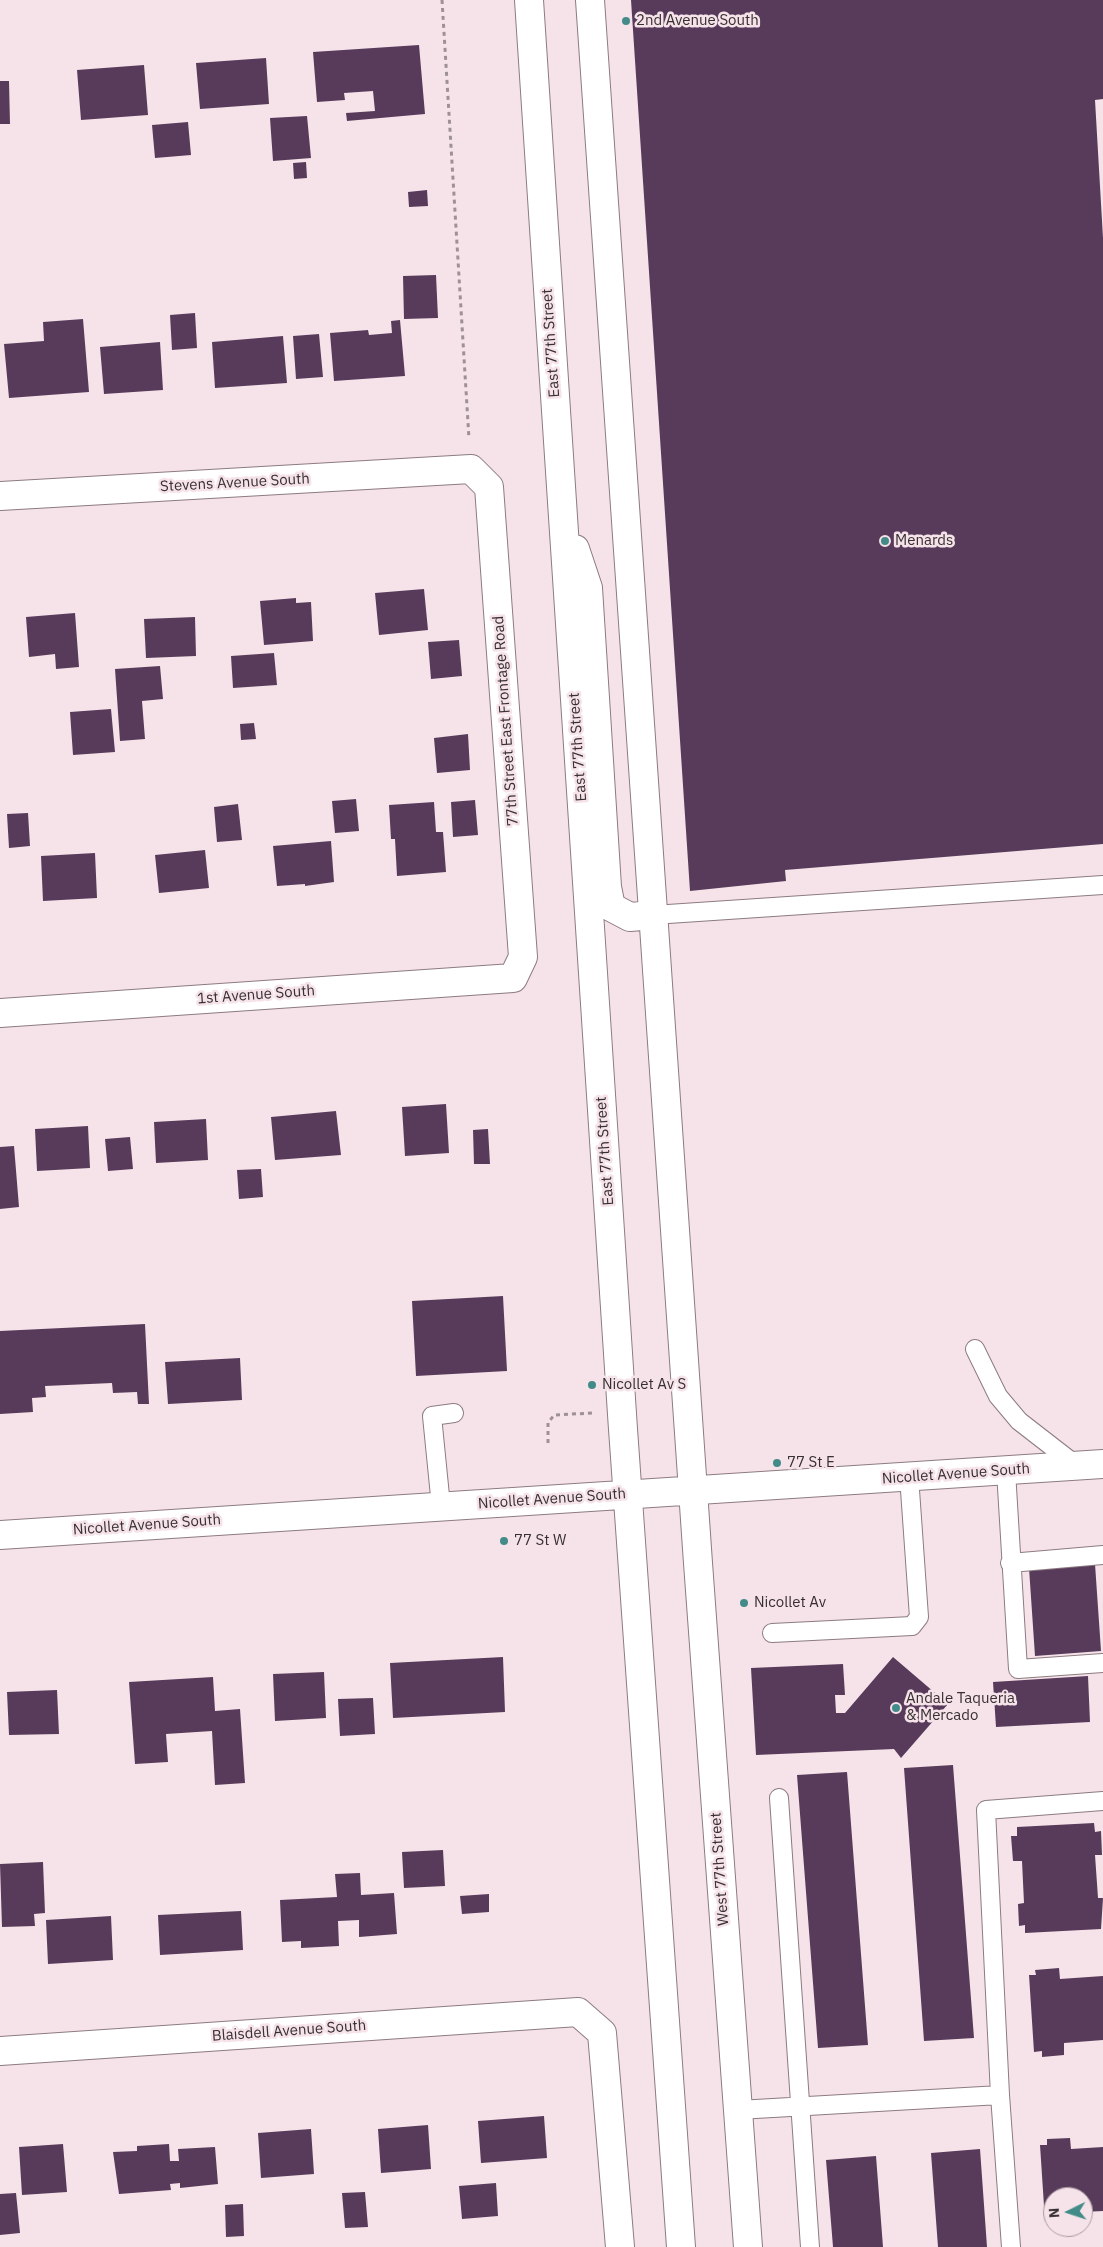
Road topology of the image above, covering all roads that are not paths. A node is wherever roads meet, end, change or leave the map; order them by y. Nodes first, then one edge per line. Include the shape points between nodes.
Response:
1 (528, 0) edge
2 (590, 0) edge
3 (471, 470) joint
4 (0, 496) edge
5 (562, 509) junction
6 (1103, 885) edge
7 (653, 915) junction
8 (513, 978) joint
9 (0, 1013) edge
10 (975, 1349) dead end
11 (454, 1413) dead end
12 (1090, 1465) edge
13 (1006, 1470) junction
14 (909, 1476) junction
15 (693, 1490) junction
16 (627, 1494) junction
17 (441, 1506) junction
18 (0, 1534) edge
19 (1103, 1555) edge
20 (1010, 1563) junction
21 (772, 1633) dead end
22 (1103, 1663) edge
23 (779, 1798) dead end
24 (1103, 1801) edge
25 (0, 2051) edge
26 (1000, 2095) junction
27 (800, 2107) junction
28 (738, 2110) junction
29 (620, 2247) edge
30 (682, 2247) edge
31 (748, 2247) edge
32 (810, 2247) edge
33 (1011, 2247) edge

1 - 5 street, East 77th Street
2 - 7 street
3 - 4 street, Stevens Avenue South
3 - 8 street, 77th Street East Frontage Road via 489,487 523,957
5 - 7 street via 588,588 607,887 611,907 630,916
5 - 16 street, East 77th Street
6 - 7 lane
7 - 15 street
8 - 9 street, 1st Avenue South
10 - 12 lane via 998,1396 1020,1421
11 - 17 lane via 432,1416
12 - 13 street, Nicollet Avenue South
13 - 14 street, Nicollet Avenue South
13 - 20 lane
14 - 15 street, Nicollet Avenue South
14 - 21 lane via 919,1617 912,1626
15 - 16 street, Nicollet Avenue South
15 - 28 street, West 77th Street
16 - 17 street, Nicollet Avenue South
16 - 30 street
17 - 18 street, Nicollet Avenue South
19 - 20 lane
20 - 22 lane via 1018,1669
23 - 27 lane
24 - 26 lane via 986,1810
25 - 29 street, Blaisdell Avenue South via 578,2012 602,2033
26 - 27 lane
26 - 33 lane
27 - 28 lane
27 - 32 lane
28 - 31 street, West 77th Street

